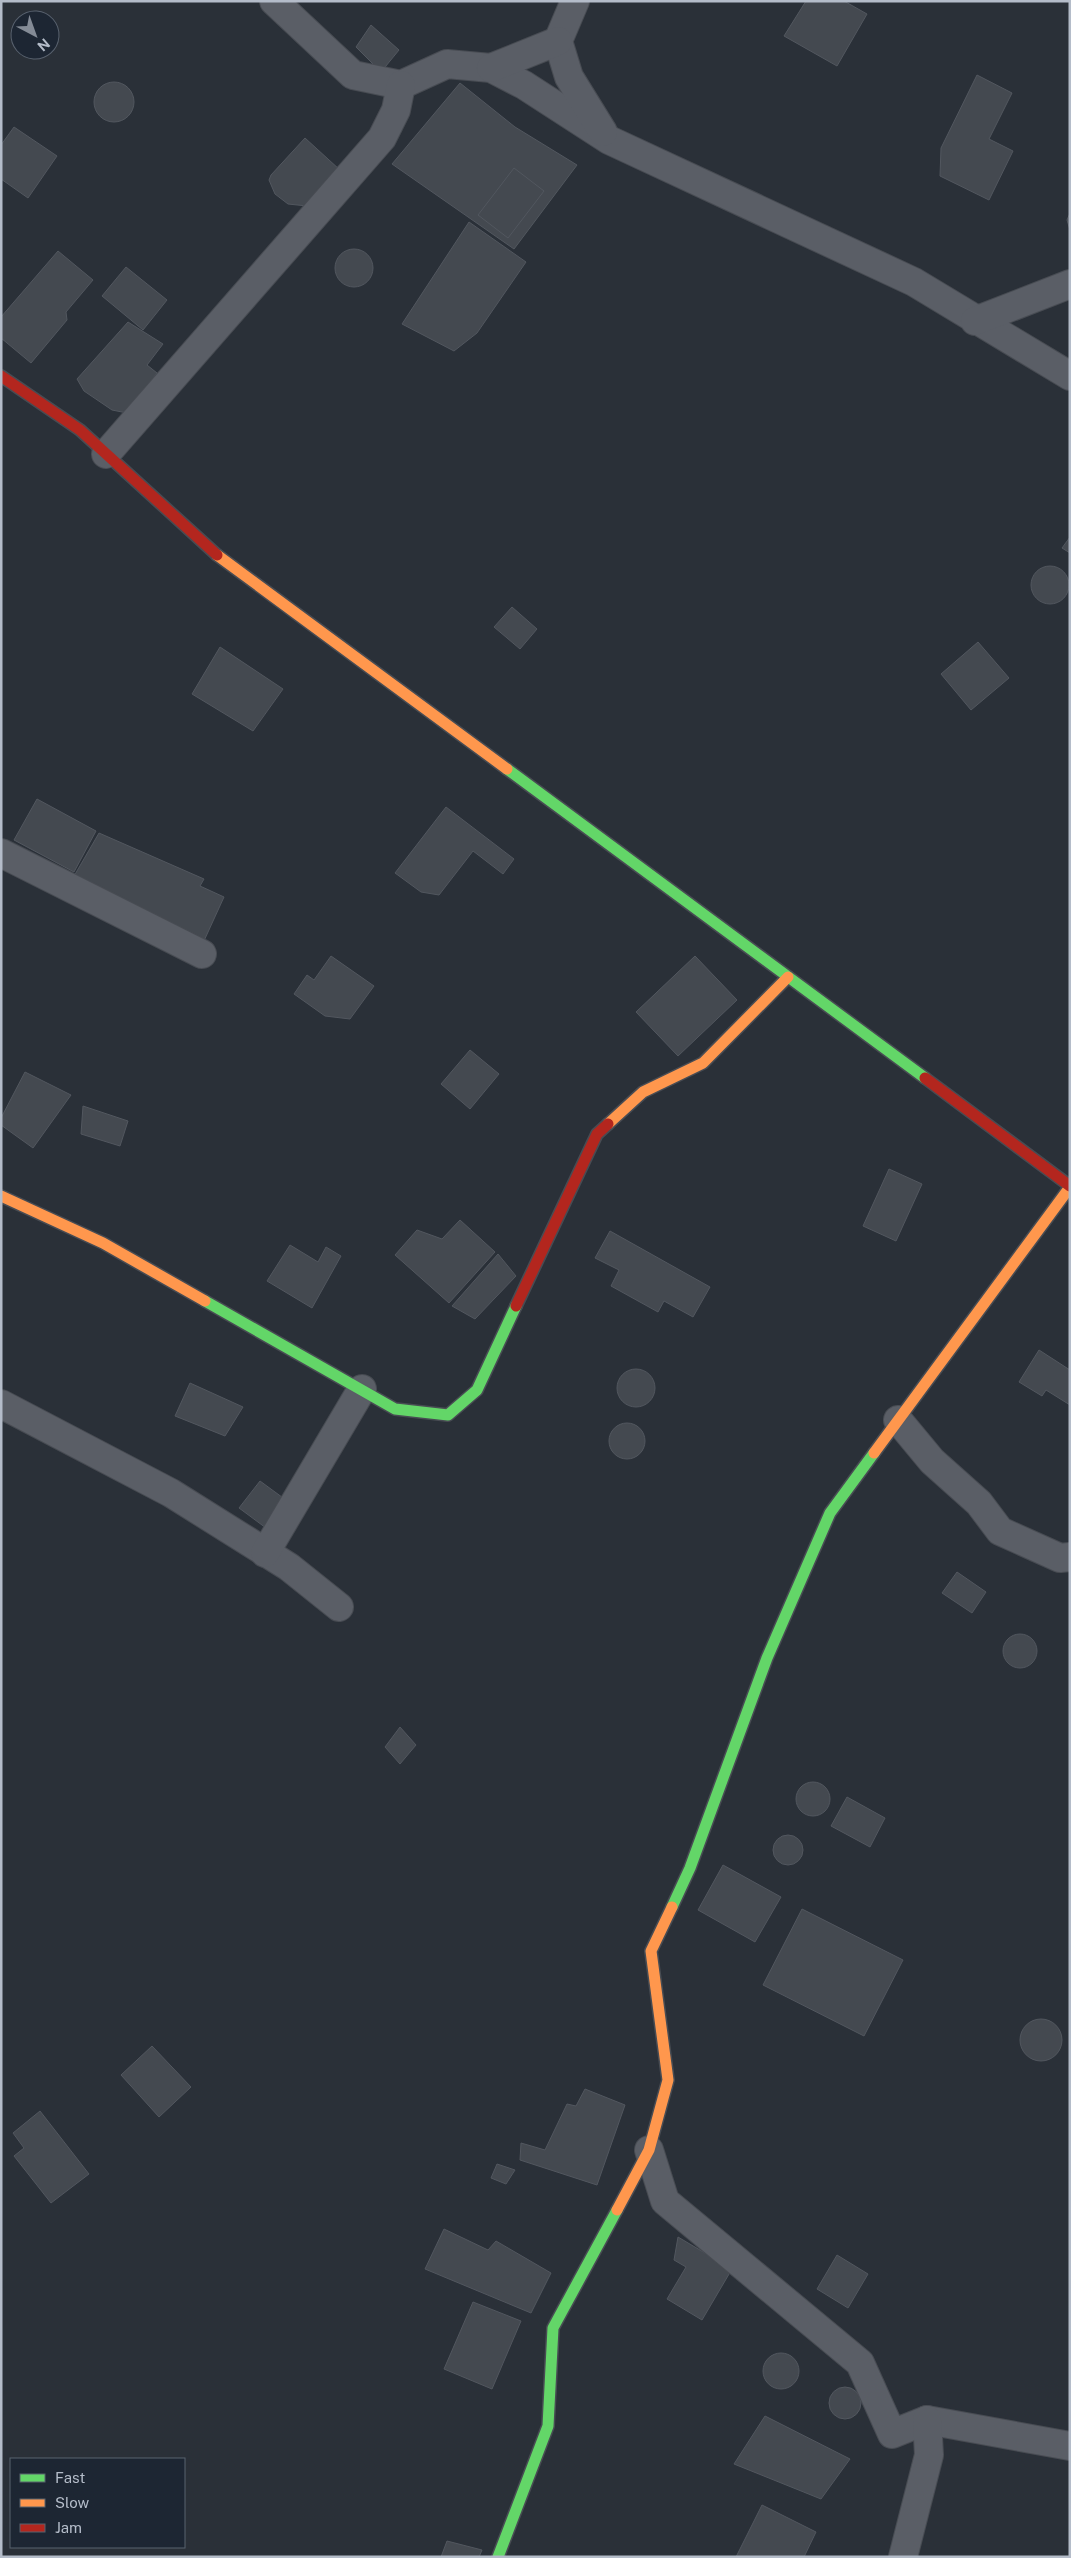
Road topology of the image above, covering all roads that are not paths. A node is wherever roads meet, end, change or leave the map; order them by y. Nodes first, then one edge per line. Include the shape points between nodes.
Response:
1 (274, 1) edge
2 (575, 1) edge
3 (558, 41) junction
4 (491, 68) junction
5 (401, 86) junction
6 (608, 140) junction
7 (1070, 284) edge
8 (975, 321) junction
9 (1, 376) edge
10 (1070, 376) edge
11 (106, 454) junction
12 (1, 853) edge
13 (202, 954) dead end
14 (788, 977) junction
15 (1070, 1186) edge
16 (1, 1196) edge
17 (362, 1390) junction
18 (1, 1404) edge
19 (898, 1420) junction
20 (265, 1553) junction
21 (1070, 1558) edge
22 (339, 1607) dead end
23 (649, 2150) junction
24 (927, 2420) junction
25 (1070, 2446) edge
26 (498, 2557) edge
27 (903, 2557) edge

1 - 5 street via 353,75
2 - 3 street
3 - 4 street
3 - 6 street via 569,77
4 - 5 street via 447,64
4 - 6 street via 524,85
5 - 11 street via 396,110 382,138
6 - 8 street via 914,282
7 - 8 street
8 - 10 street
9 - 11 street via 80,430
11 - 14 street via 220,557
12 - 13 street
14 - 15 street
14 - 17 street via 703,1063 643,1092 597,1134 477,1390 448,1415 396,1409
15 - 19 street
16 - 17 street via 103,1243
17 - 20 street
18 - 20 street via 171,1493
19 - 21 street via 932,1461 979,1503 1000,1531 1060,1558
19 - 23 street via 830,1512 767,1658 690,1868 651,1952 668,2080
20 - 22 street via 289,1567
23 - 24 street via 665,2201 860,2362 892,2434
23 - 26 street via 553,2328 548,2426
24 - 25 street
24 - 27 street via 929,2455

